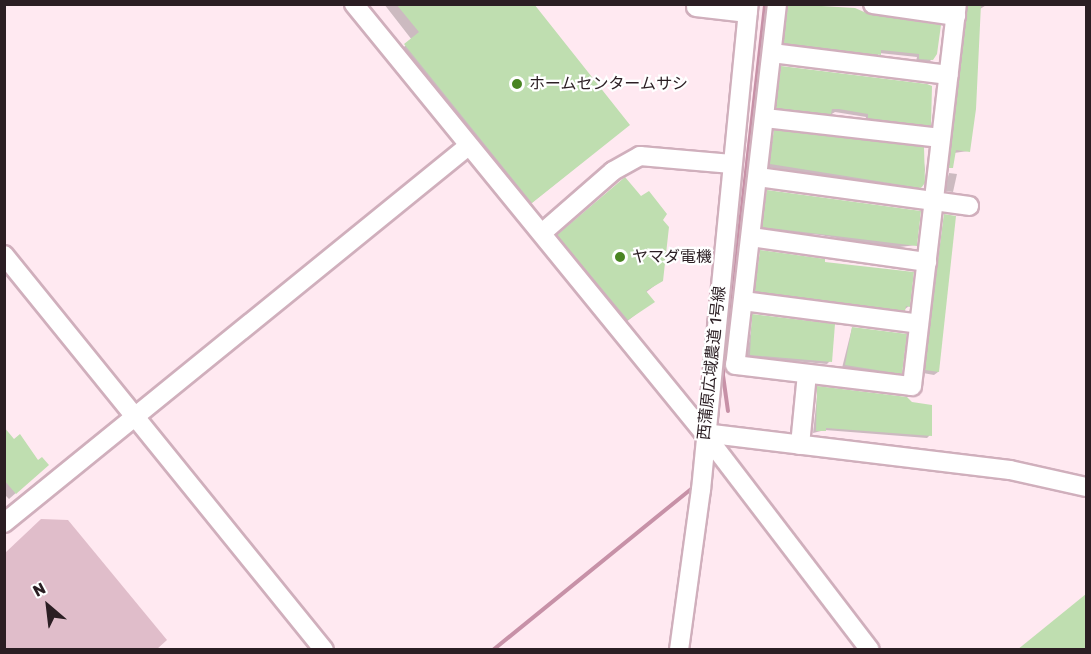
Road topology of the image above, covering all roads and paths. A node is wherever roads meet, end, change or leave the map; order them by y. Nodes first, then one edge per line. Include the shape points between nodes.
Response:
1 (777, 4) edge
2 (873, 4) edge
3 (356, 5) edge
4 (696, 7) dead end
5 (749, 9) edge
6 (957, 10) edge
7 (772, 53) junction
8 (949, 75) junction
9 (765, 118) junction
10 (941, 138) junction
11 (467, 147) junction
12 (732, 164) junction
13 (759, 177) junction
14 (934, 201) junction
15 (969, 206) dead end
16 (543, 233) junction
17 (751, 237) junction
18 (4, 255) edge
19 (927, 262) junction
20 (743, 301) junction
21 (919, 324) junction
22 (807, 374) junction
23 (134, 417) junction
24 (704, 433) junction
25 (800, 445) junction
26 (1086, 487) edge
27 (4, 523) edge
28 (324, 650) edge
29 (680, 650) edge
30 (870, 650) edge

1 - 7 street
2 - 6 street
3 - 11 street
4 - 5 street
5 - 12 street, 西蒲原広域農道 1号線
6 - 8 street
7 - 8 street
7 - 9 street
8 - 10 street
9 - 10 street
9 - 13 street
10 - 14 street
11 - 16 street
11 - 23 street
12 - 16 street via 640,156 613,171
12 - 24 street, 西蒲原広域農道 1号線
13 - 14 street
13 - 17 street
14 - 15 street
14 - 19 street
16 - 24 street
17 - 19 street
17 - 20 street
18 - 23 street
19 - 21 street
20 - 21 street
20 - 22 street via 735,365
21 - 22 street via 912,386
22 - 25 street
23 - 27 street
23 - 28 street
24 - 25 street
24 - 29 street, 西蒲原広域農道 1号線 via 701,490
24 - 30 street
25 - 26 street via 1010,470

